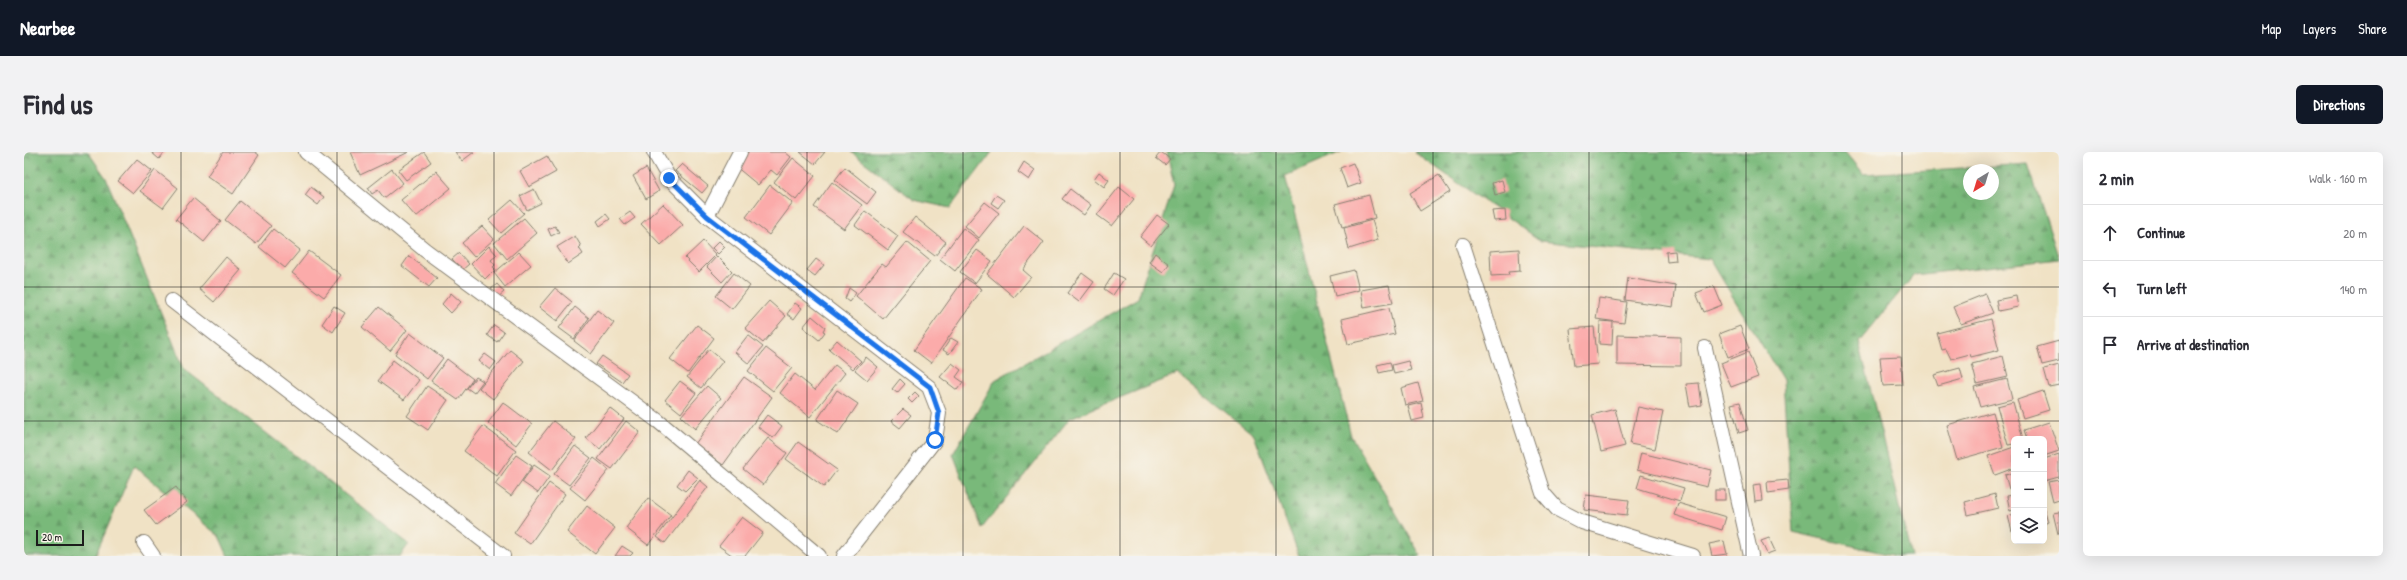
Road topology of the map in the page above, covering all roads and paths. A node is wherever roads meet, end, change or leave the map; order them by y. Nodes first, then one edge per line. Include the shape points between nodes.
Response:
1 (306, 152) edge
2 (654, 152) edge
3 (740, 152) edge
4 (707, 216) junction
5 (1463, 245) dead end
6 (172, 301) dead end
7 (1705, 348) dead end
8 (144, 543) dead end
9 (153, 556) edge
10 (503, 556) edge
11 (819, 556) edge
12 (844, 556) edge
13 (1693, 556) edge
14 (1751, 556) edge

1 - 11 street via 425,250 658,421
2 - 4 street via 669,178
3 - 4 street
4 - 12 street via 930,387 939,413 935,440
5 - 13 street via 1543,493 1557,509 1582,522
6 - 10 street
7 - 14 street
8 - 9 street

